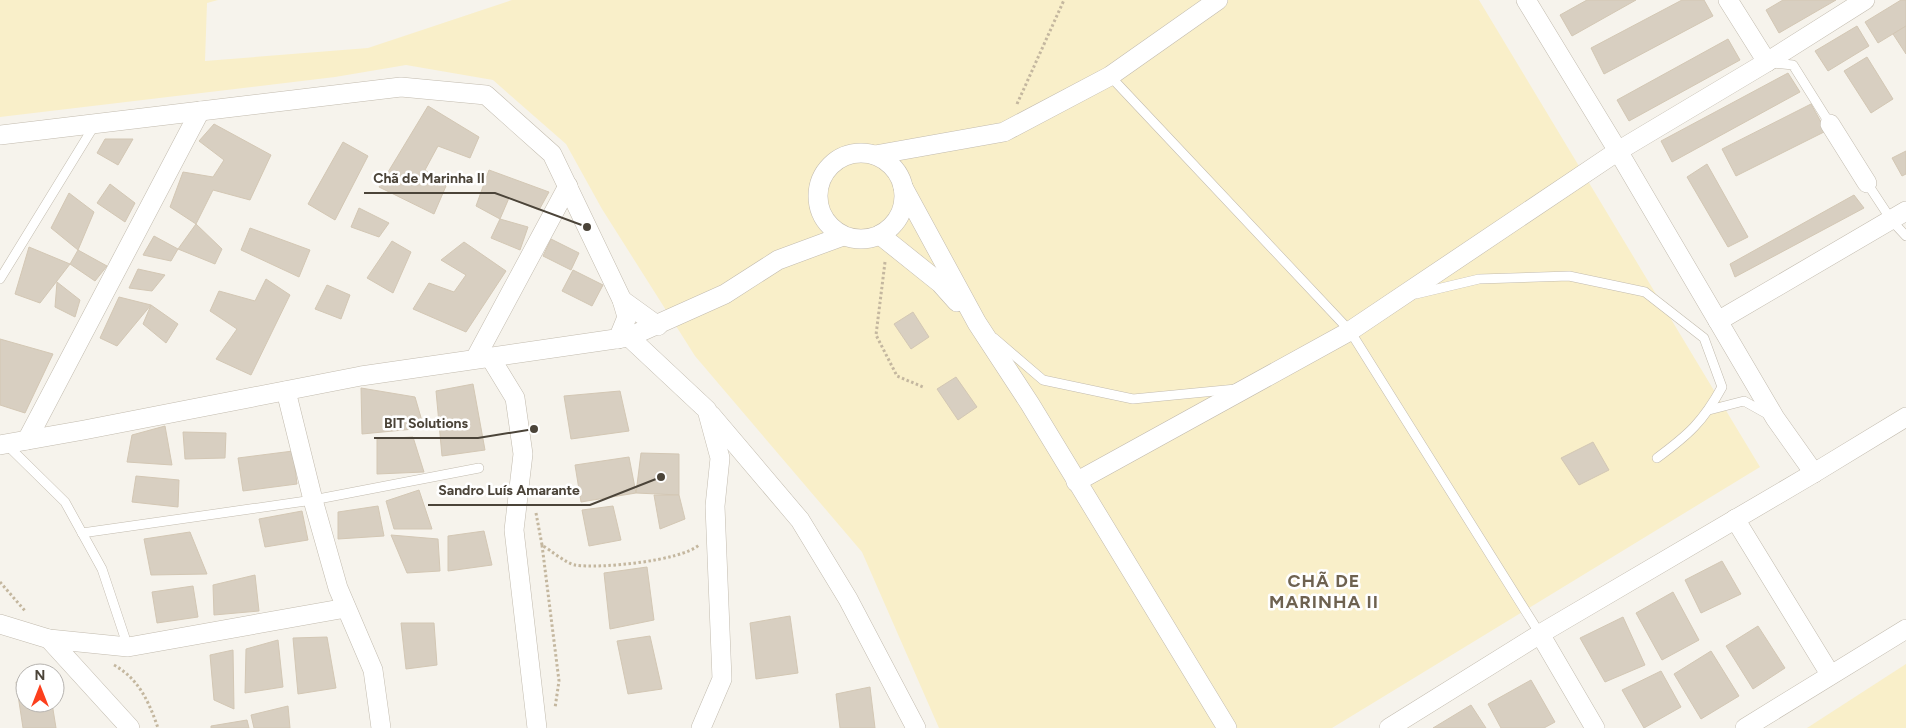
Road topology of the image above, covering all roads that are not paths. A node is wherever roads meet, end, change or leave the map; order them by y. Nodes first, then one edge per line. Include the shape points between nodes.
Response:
1 (1218, 0) edge
2 (1526, 0) edge
3 (1728, 0) edge
4 (1865, 0) edge
5 (1766, 62) junction
6 (1110, 76) junction
7 (200, 111) junction
8 (96, 124) junction
9 (1830, 124) joint
10 (0, 135) edge
11 (1618, 151) junction
12 (876, 155) junction
13 (1868, 183) joint
14 (568, 186) junction
15 (904, 187) junction
16 (1899, 216) edge
17 (843, 236) junction
18 (1906, 236) edge
19 (883, 238) junction
20 (0, 278) edge
21 (1398, 297) junction
22 (622, 300) junction
23 (1718, 321) junction
24 (977, 323) junction
25 (658, 326) junction
26 (1350, 331) junction
27 (624, 338) junction
28 (482, 358) junction
29 (1248, 388) junction
30 (286, 391) junction
31 (707, 410) junction
32 (1709, 410) junction
33 (1775, 418) junction
34 (1904, 422) edge
35 (27, 440) junction
36 (3, 444) edge
37 (1657, 458) dead end
38 (478, 468) dead end
39 (1814, 473) junction
40 (1076, 482) junction
41 (313, 500) junction
42 (1735, 519) junction
43 (82, 533) junction
44 (346, 608) junction
45 (0, 624) edge
46 (1906, 628) edge
47 (1540, 634) junction
48 (49, 639) junction
49 (128, 647) junction
50 (1830, 674) junction
51 (130, 728) edge
52 (381, 728) edge
53 (537, 728) edge
54 (701, 728) edge
55 (916, 728) edge
56 (1227, 728) edge
57 (1388, 728) edge
58 (1595, 728) edge
59 (1745, 728) edge

1 - 6 street
2 - 11 street
3 - 5 street
4 - 5 street
5 - 9 lane via 1793,64
5 - 11 street
6 - 12 street via 1004,132
6 - 26 lane
7 - 8 street
7 - 14 street via 401,87 486,95 552,154
7 - 35 street
8 - 10 street
8 - 20 lane
9 - 13 street
11 - 21 street
11 - 23 street
12 - 15 street via 898,173
12 - 17 street via 859,153 842,157 829,166 820,180 817,197 820,213 830,227
13 - 16 lane
14 - 22 street
14 - 28 street
15 - 19 street via 900,215
15 - 24 street
16 - 18 lane
16 - 23 street
17 - 19 street
17 - 25 street via 778,260 725,294
19 - 24 street via 940,283
21 - 26 street
21 - 32 lane via 1479,279 1569,276 1645,292 1704,338 1722,387
22 - 25 street
22 - 27 street via 627,317
23 - 33 street
24 - 29 lane via 1043,380 1133,399
24 - 40 street
25 - 27 street
26 - 29 street
26 - 47 lane
27 - 28 street
27 - 31 street
28 - 30 street via 360,376
28 - 53 street via 515,398 523,454 514,530
29 - 40 street
30 - 35 street
30 - 41 street
31 - 54 street via 720,458 714,506 722,679
31 - 55 street via 800,520 848,599
32 - 33 lane via 1744,401
32 - 37 lane via 1688,435
33 - 39 street
34 - 39 street
35 - 36 street
36 - 43 lane via 65,502
38 - 41 lane
39 - 42 street
40 - 56 street
41 - 43 lane
41 - 44 street
42 - 47 street
42 - 50 street
43 - 49 lane via 102,569
44 - 49 street
44 - 52 street via 373,670
45 - 48 street
46 - 50 street
47 - 57 street
47 - 58 street
48 - 49 street
48 - 51 street
50 - 59 street

